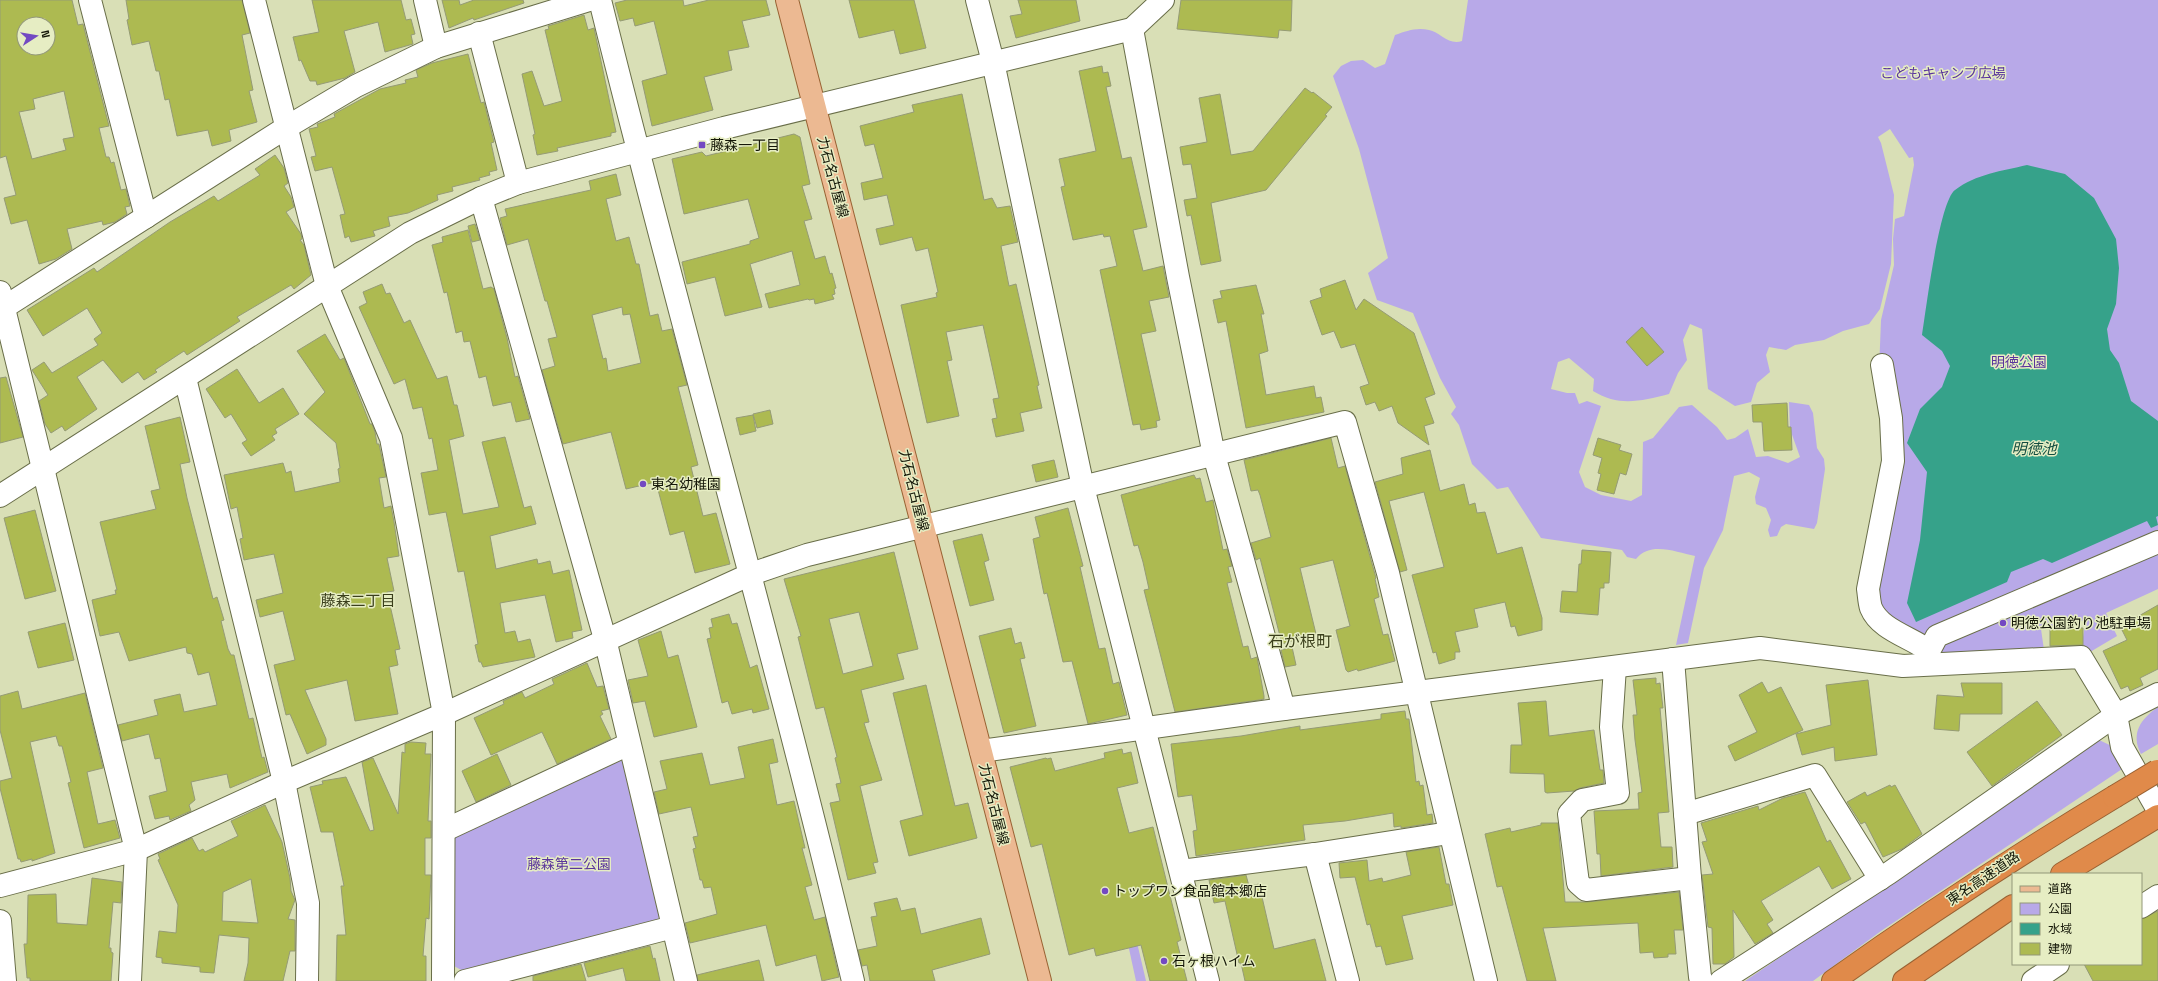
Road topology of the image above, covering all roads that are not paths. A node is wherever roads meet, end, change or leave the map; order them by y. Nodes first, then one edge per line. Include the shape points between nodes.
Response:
1 (90, 0) edge
2 (254, 0) edge
3 (425, 0) edge
4 (589, 0) edge
5 (600, 0) edge
6 (787, 0) edge
7 (977, 0) edge
8 (1154, 4) edge
9 (1132, 29) junction
10 (479, 33) junction
11 (436, 47) junction
12 (993, 62) junction
13 (815, 106) junction
14 (287, 127) junction
15 (637, 150) junction
16 (518, 183) junction
17 (481, 198) junction
18 (146, 217) junction
19 (327, 286) junction
20 (1, 303) edge
21 (1882, 364) dead end
22 (185, 378) junction
23 (1214, 454) junction
24 (43, 468) junction
25 (1083, 487) junction
26 (0, 496) edge
27 (922, 526) junction
28 (2158, 542) edge
29 (751, 574) junction
30 (605, 639) junction
31 (1928, 658) junction
32 (1673, 659) junction
33 (1615, 667) junction
34 (1417, 692) junction
35 (2158, 694) edge
36 (1284, 710) junction
37 (444, 714) junction
38 (2116, 715) junction
39 (1144, 728) junction
40 (629, 744) junction
41 (981, 751) junction
42 (2158, 771) edge
43 (284, 782) junction
44 (2158, 810) edge
45 (1686, 814) junction
46 (2158, 816) edge
47 (445, 830) junction
48 (1449, 833) junction
49 (136, 850) junction
50 (1315, 854) junction
51 (1182, 871) junction
52 (2064, 873) edge
53 (1690, 878) junction
54 (1880, 879) junction
55 (0, 886) edge
56 (2158, 896) edge
57 (2142, 906) edge
58 (2012, 907) edge
59 (0, 921) edge
60 (673, 926) junction
61 (2057, 965) edge
62 (5, 981) edge
63 (130, 981) edge
64 (307, 981) edge
65 (443, 981) edge
66 (465, 981) edge
67 (686, 981) edge
68 (853, 981) edge
69 (1040, 981) edge
70 (1208, 981) edge
71 (1348, 981) edge
72 (1486, 981) edge
73 (1702, 981) edge
74 (1721, 981) edge
75 (1833, 981) edge
76 (1904, 981) edge
77 (2033, 981) edge

1 - 18 street
2 - 14 street
3 - 11 street
4 - 10 street
5 - 15 street
6 - 13 main road, 力石名古屋線
7 - 12 street
8 - 9 street
9 - 12 street
9 - 23 street
10 - 11 street
10 - 16 street
11 - 14 street via 356,86
12 - 13 street
12 - 25 street
13 - 15 street
13 - 27 main road, 力石名古屋線
14 - 18 street
14 - 19 street
15 - 16 street
15 - 29 street
16 - 17 street
17 - 19 street via 410,233
17 - 30 street
18 - 20 street
19 - 22 street
19 - 37 street via 391,438
20 - 24 street
21 - 31 street via 1891,418 1893,461 1868,589 1871,608 1884,624 1918,642
22 - 24 street
22 - 43 street
23 - 25 street
23 - 34 street via 1345,422 1388,573
23 - 36 street
24 - 26 street
24 - 49 street
25 - 27 street
25 - 39 street
27 - 29 street via 807,555
27 - 41 main road, 力石名古屋線
28 - 31 street via 1937,636
29 - 30 street
29 - 68 street
30 - 37 street
30 - 40 street
31 - 32 street via 1903,666 1760,648
31 - 38 street via 2081,657
32 - 33 street
32 - 45 street
33 - 34 street
33 - 53 street via 1611,727 1618,793 1582,800 1570,814 1578,882 1586,890
34 - 36 street
34 - 48 street
35 - 38 street
36 - 39 street
37 - 43 street
37 - 47 street
38 - 44 street via 2122,747
38 - 54 street
39 - 41 street
39 - 51 street
40 - 47 street
40 - 60 street
41 - 69 main road, 力石名古屋線
42 - 75 highway, 東名高速道路, bridge via 2022,852
43 - 49 street
43 - 64 street via 308,903
45 - 53 street
45 - 54 street via 1815,775
46 - 52 highway
47 - 65 street
48 - 50 street
48 - 72 street
49 - 55 street
49 - 63 street
50 - 51 street
50 - 71 street
51 - 70 street
53 - 73 street
54 - 74 street
56 - 57 street
58 - 76 highway
59 - 62 street
60 - 66 street
60 - 67 street
61 - 77 street

